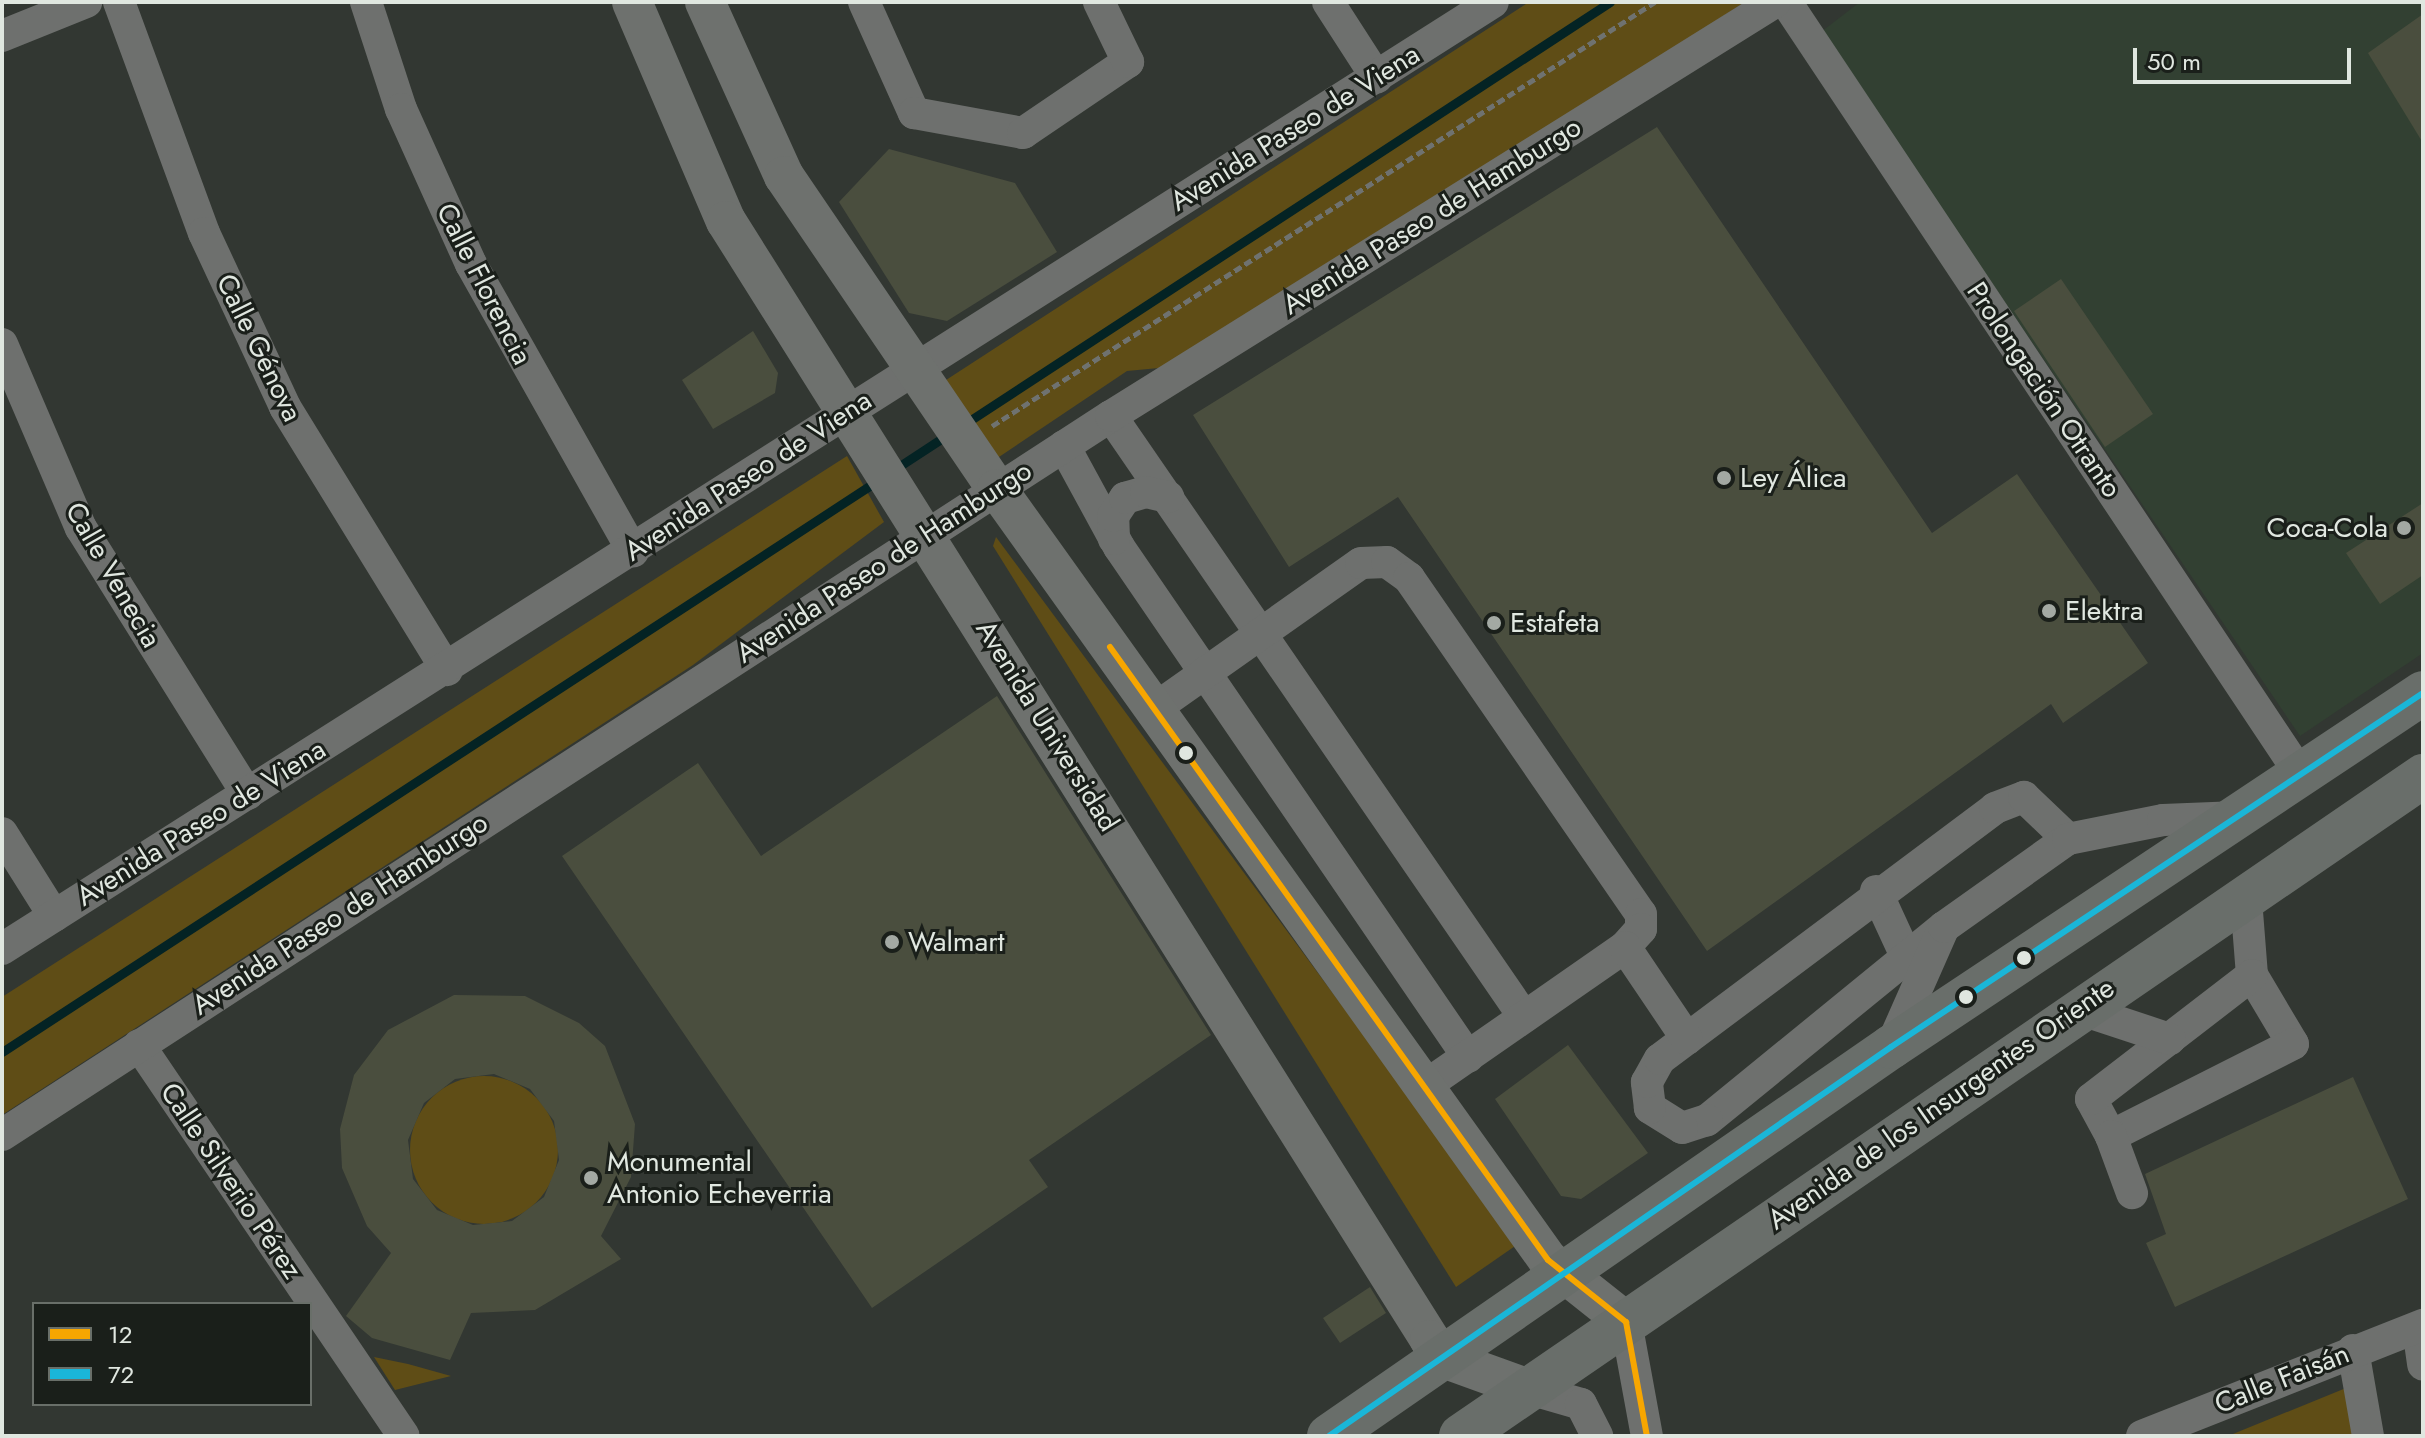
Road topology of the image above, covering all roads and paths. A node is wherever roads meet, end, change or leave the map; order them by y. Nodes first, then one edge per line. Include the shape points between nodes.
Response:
1 (86, 2) edge
2 (119, 2) edge
3 (366, 2) edge
4 (632, 2) edge
5 (705, 2) edge
6 (864, 2) edge
7 (1099, 2) edge
8 (1328, 2) edge
9 (1493, 2) edge
10 (1655, 2) edge
11 (1775, 2) edge
12 (1786, 2) edge
13 (2, 36) edge
14 (1377, 78) junction
15 (2, 344) edge
16 (917, 365) junction
17 (1111, 416) junction
18 (855, 431) junction
19 (1064, 446) junction
20 (980, 463) junction
21 (1168, 497) junction
22 (916, 520) junction
23 (1114, 539) junction
24 (633, 551) junction
25 (1261, 637) junction
26 (447, 670) junction
27 (1206, 676) junction
28 (2423, 693) edge
29 (1154, 709) junction
30 (2423, 776) edge
31 (2303, 778) junction
32 (247, 794) junction
33 (2245, 817) junction
34 (2, 833) edge
35 (2068, 839) junction
36 (1876, 891) junction
37 (2246, 899) junction
38 (54, 916) junction
39 (1944, 927) junction
40 (1625, 947) junction
41 (2, 949) edge
42 (1905, 954) junction
43 (2252, 975) junction
44 (2076, 1008) junction
45 (1524, 1017) junction
46 (1899, 1030) junction
47 (1687, 1039) junction
48 (2170, 1039) junction
49 (139, 1045) junction
50 (1468, 1057) junction
51 (1428, 1084) junction
52 (2, 1135) edge
53 (2111, 1136) junction
54 (2132, 1193) dead end
55 (1558, 1262) junction
56 (1626, 1322) junction
57 (2420, 1326) edge
58 (1436, 1349) junction
59 (2353, 1350) junction
60 (2423, 1365) edge
61 (1529, 1389) junction
62 (404, 1436) edge
63 (1329, 1436) edge
64 (1461, 1436) edge
65 (1597, 1436) edge
66 (1647, 1436) edge
67 (2142, 1436) edge
68 (2368, 1436) edge

1 - 13 street
2 - 26 street, Calle Génova via 204,233 285,407
3 - 24 street, Calle Florencia via 401,109 471,264
4 - 18 main road, Avenida Universidad via 726,221
5 - 16 main road via 784,176
6 - 7 street via 914,113 1023,133 1128,62
8 - 14 street
9 - 14 street, Avenida Paseo de Viena
10 - 20 path
11 - 17 street, Avenida Paseo de Hamburgo
12 - 31 street, Prolongación Otranto
14 - 16 street, Avenida Paseo de Viena
15 - 32 street, Calle Venecia via 81,528
16 - 18 street, Avenida Paseo de Viena
16 - 20 main road
17 - 19 street, Avenida Paseo de Hamburgo
17 - 21 street
18 - 22 main road, Avenida Universidad
18 - 24 street, Avenida Paseo de Viena
19 - 20 street, Avenida Paseo de Hamburgo
19 - 23 street
20 - 22 street, Avenida Paseo de Hamburgo
20 - 29 main road
21 - 23 street via 1146,492 1125,498 1113,516
21 - 25 street
22 - 49 street, Avenida Paseo de Hamburgo
22 - 58 main road, Avenida Universidad
23 - 27 street
24 - 26 street, Avenida Paseo de Viena
25 - 27 street
25 - 40 street via 1361,563 1400,568 1641,914 1641,929
25 - 45 street
26 - 32 street, Avenida Paseo de Viena
27 - 29 street
27 - 50 street
28 - 31 highway
29 - 51 main road
30 - 37 highway, Avenida de los Insurgentes Oriente
31 - 33 highway
32 - 38 street, Avenida Paseo de Viena
33 - 35 street via 2163,820
33 - 46 highway
34 - 38 street
35 - 36 street via 2015,796
35 - 39 street
36 - 42 street
36 - 47 street
37 - 43 street
37 - 44 highway, Avenida de los Insurgentes Oriente
38 - 41 street, Avenida Paseo de Viena
39 - 42 street
39 - 46 street
40 - 45 street
40 - 47 street
42 - 47 street via 1707,1120 1682,1128 1658,1118 1646,1095 1651,1069
43 - 48 street
43 - 53 street via 2293,1044
44 - 48 street
44 - 56 highway, Avenida de los Insurgentes Oriente
45 - 50 street
46 - 55 highway
48 - 53 street via 2091,1099
49 - 52 street, Avenida Paseo de Hamburgo
49 - 62 street, Calle Silverio Pérez
50 - 51 street
51 - 55 main road
53 - 54 street
55 - 56 main road
55 - 58 highway
56 - 61 highway, Avenida de los Insurgentes Oriente
56 - 66 street
57 - 59 street, Calle Faisán
57 - 60 street
58 - 61 main road
58 - 63 highway
59 - 67 street, Calle Faisán
59 - 68 street
61 - 64 highway, Avenida de los Insurgentes Oriente
61 - 65 street via 1581,1404

